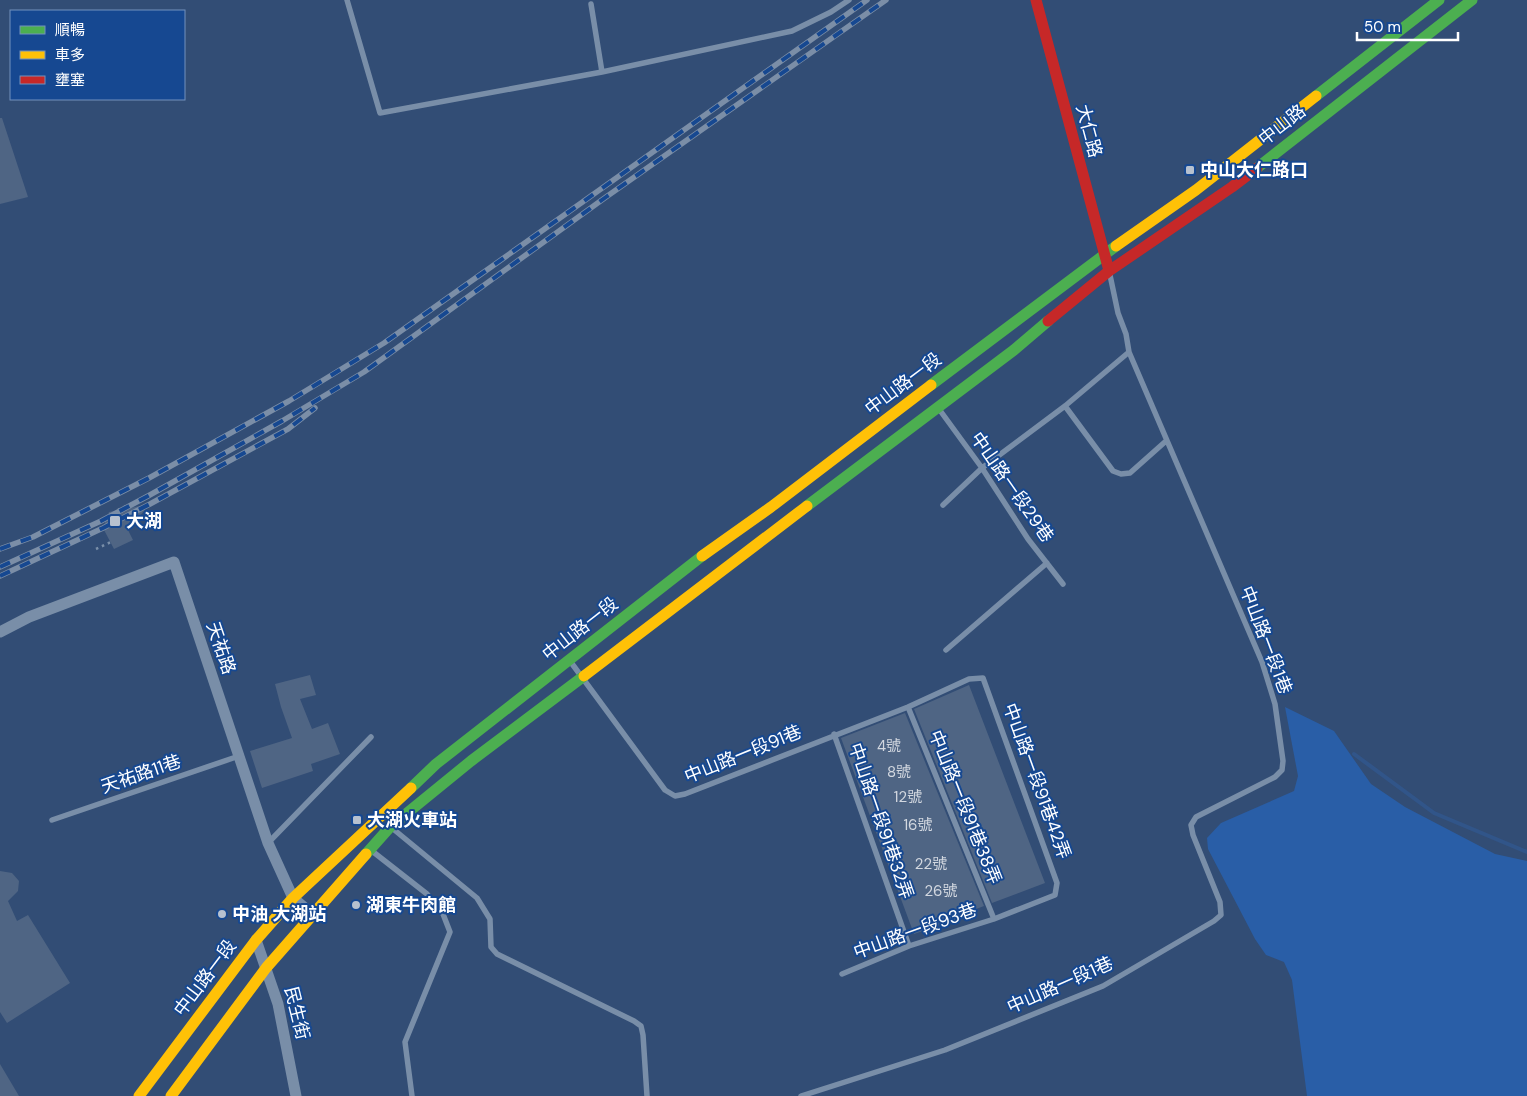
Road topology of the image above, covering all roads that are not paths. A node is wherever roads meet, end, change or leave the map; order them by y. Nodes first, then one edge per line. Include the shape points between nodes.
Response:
1 (347, 0) edge
2 (849, 0) edge
3 (1036, 0) edge
4 (1439, 0) edge
5 (1472, 0) edge
6 (591, 4) dead end
7 (602, 72) junction
8 (1104, 254) junction
9 (1109, 271) junction
10 (1129, 352) junction
11 (1064, 406) junction
12 (937, 407) junction
13 (1166, 441) junction
14 (982, 468) junction
15 (944, 505) dead end
16 (1047, 563) junction
17 (1063, 584) dead end
18 (0, 632) edge
19 (946, 650) dead end
20 (569, 660) junction
21 (583, 678) junction
22 (983, 678) joint
23 (908, 707) junction
24 (834, 734) junction
25 (372, 737) dead end
26 (239, 756) junction
27 (52, 820) dead end
28 (390, 827) junction
29 (268, 843) junction
30 (370, 850) junction
31 (1055, 895) joint
32 (293, 898) junction
33 (312, 914) junction
34 (994, 919) junction
35 (256, 940) junction
36 (909, 946) junction
37 (266, 968) junction
38 (842, 974) dead end
39 (139, 1096) edge
40 (171, 1096) edge
41 (296, 1096) edge
42 (412, 1096) edge
43 (647, 1096) edge
44 (801, 1096) edge

1 - 7 lane via 380,113
2 - 7 lane via 792,31
3 - 8 main road, 大仁路
4 - 8 main road, 中山路 via 1196,190
5 - 9 main road, 中山路 via 1232,187
6 - 7 lane
8 - 9 main road, 大仁路
8 - 20 main road, 中山路一段
9 - 10 lane, 中山路一段1巷
9 - 12 main road via 1014,350
10 - 11 lane
10 - 13 lane, 中山路一段1巷
11 - 13 lane via 1113,471 1121,474 1130,472
11 - 14 lane
12 - 14 lane, 中山路一段29巷
12 - 21 main road
13 - 44 lane, 中山路一段1巷 via 1262,662 1275,704 1283,761 1282,770 1275,777 1196,817 1191,825 1220,902 1221,915 1103,986 944,1050
14 - 15 lane
14 - 16 lane, 中山路一段29巷
16 - 17 lane, 中山路一段29巷
16 - 19 lane
18 - 26 street, 天祐路 via 29,617 174,562
20 - 21 lane, 中山路一段91巷
20 - 32 main road, 中山路一段 via 436,764
21 - 24 lane, 中山路一段91巷 via 665,790 675,796
21 - 28 main road via 471,761
22 - 23 lane, 中山路一段91巷 via 969,679
22 - 31 lane, 中山路一段91巷42弄 via 1057,883
23 - 24 lane, 中山路一段91巷
23 - 34 lane, 中山路一段91巷38弄
24 - 36 lane, 中山路一段91巷32弄
25 - 29 lane
26 - 27 lane, 天祐路11巷
26 - 29 street, 天祐路
28 - 30 main road
28 - 43 lane via 477,898 490,918 491,947 497,954 641,1026
29 - 32 street, 天祐路
30 - 33 main road
30 - 42 lane via 427,894 443,914 450,932 404,1042
31 - 34 lane, 中山路一段93巷
32 - 33 street, 天祐路
32 - 35 main road, 中山路一段
33 - 37 main road
34 - 36 lane, 中山路一段93巷
35 - 37 street, 民生街
35 - 39 main road, 中山路一段
36 - 38 lane, 中山路一段93巷
37 - 40 main road
37 - 41 street, 民生街 via 278,1004

